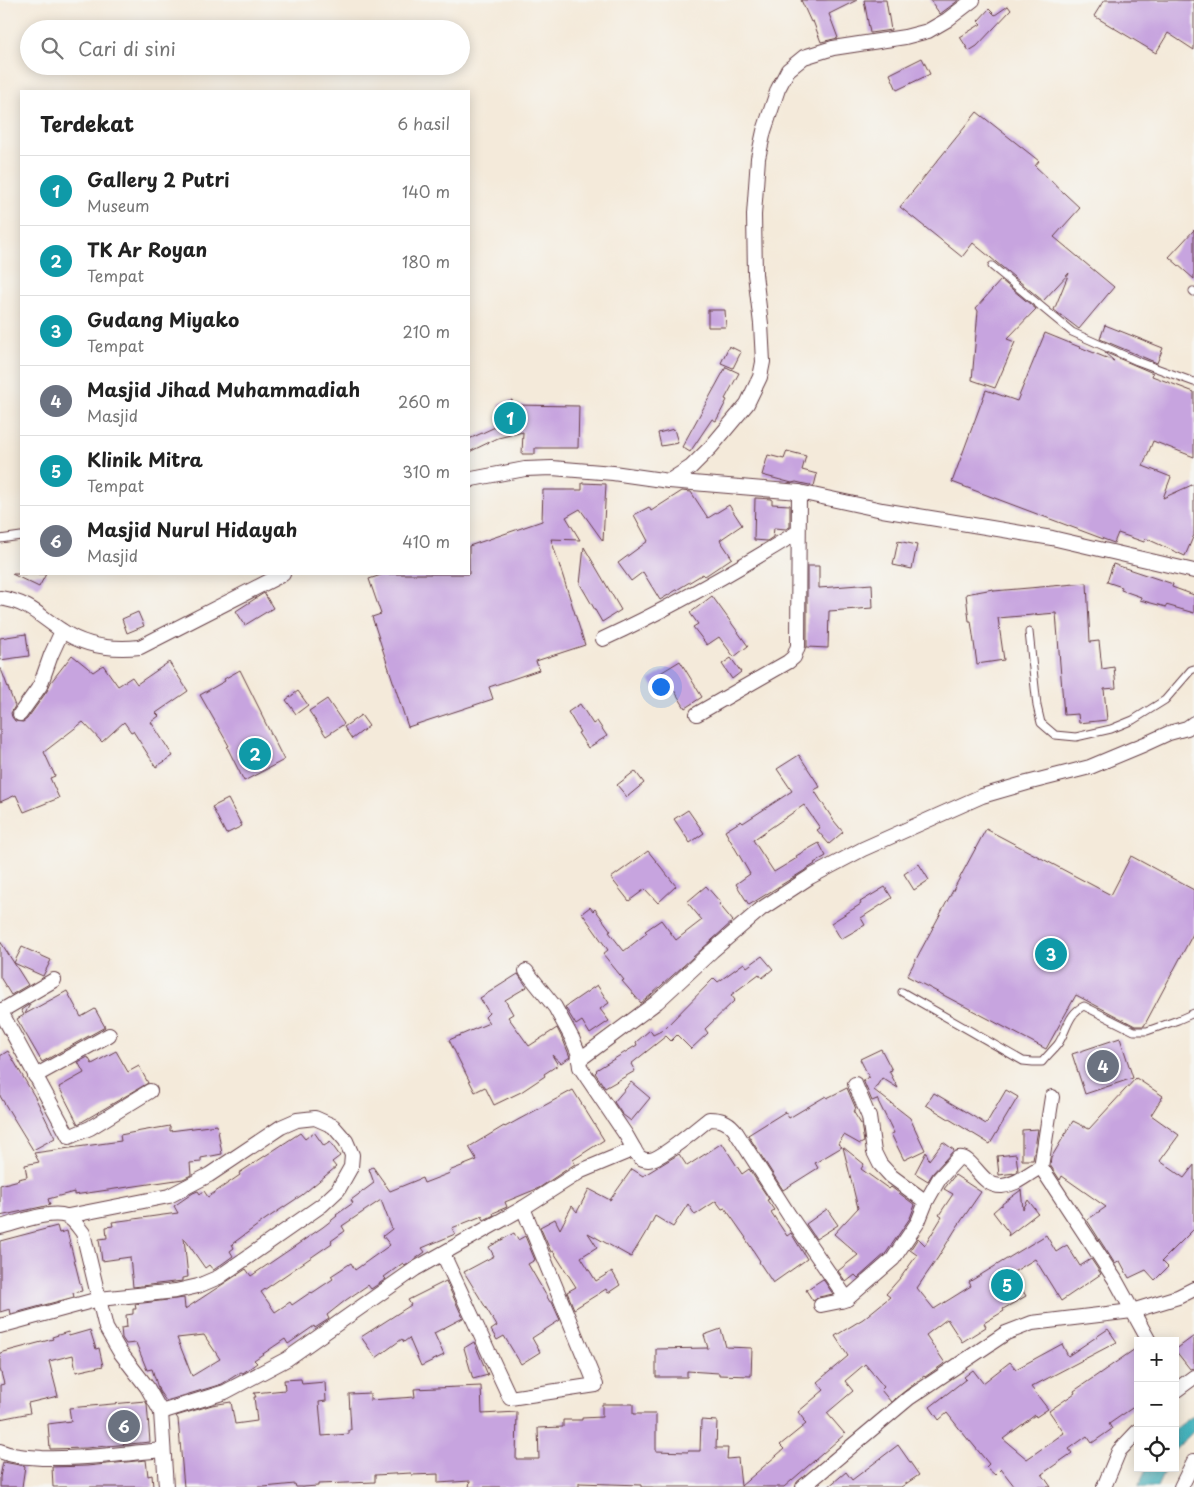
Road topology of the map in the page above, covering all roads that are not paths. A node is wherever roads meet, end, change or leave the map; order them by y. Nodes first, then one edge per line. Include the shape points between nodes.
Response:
1 (974, 0) edge
2 (992, 266) dead end
3 (1194, 382) edge
4 (470, 480) edge
5 (669, 481) junction
6 (799, 492) junction
7 (798, 532) junction
8 (20, 536) edge
9 (0, 539) edge
10 (1194, 571) edge
11 (281, 575) edge
12 (0, 598) edge
13 (62, 631) junction
14 (1029, 632) dead end
15 (603, 639) dead end
16 (1194, 669) edge
17 (20, 714) dead end
18 (697, 714) dead end
19 (1194, 724) edge
20 (526, 971) dead end
21 (54, 980) dead end
22 (902, 992) dead end
23 (0, 1010) edge
24 (1194, 1013) edge
25 (109, 1034) dead end
26 (579, 1060) junction
27 (35, 1076) junction
28 (855, 1084) dead end
29 (150, 1091) dead end
30 (1052, 1097) dead end
31 (634, 1149) junction
32 (1041, 1167) junction
33 (926, 1202) junction
34 (523, 1208) junction
35 (68, 1216) junction
36 (0, 1227) edge
37 (443, 1254) junction
38 (1194, 1289) edge
39 (99, 1299) junction
40 (847, 1299) junction
41 (821, 1305) dead end
42 (1132, 1311) junction
43 (0, 1326) edge
44 (1147, 1337) edge
45 (1194, 1377) edge
46 (1179, 1385) edge
47 (161, 1412) junction
48 (1134, 1434) edge
49 (162, 1450) junction
50 (0, 1451) edge
51 (1194, 1461) edge
52 (166, 1487) edge
53 (802, 1487) edge
54 (1104, 1487) edge
55 (1181, 1487) edge

1 - 5 street via 928,31 833,48 804,57 788,70 778,89 758,158 754,215 755,274 763,362 760,378 747,404 710,447 692,467
2 - 3 lane via 1072,332
4 - 5 street via 552,468
5 - 6 street
6 - 7 street
6 - 10 street via 882,510 1052,538
7 - 15 street via 735,571
7 - 18 street via 798,646 794,657
8 - 9 lane
11 - 13 street via 140,647 112,649 79,640
12 - 13 street via 32,609
13 - 17 street via 40,686
14 - 16 lane via 1041,723 1054,735 1076,737 1133,720 1165,700
19 - 26 street via 1090,768 982,796 863,849 810,877 761,909 657,1002
20 - 26 street via 555,1008 572,1038
21 - 23 street
22 - 24 lane via 1023,1060 1034,1062 1042,1062 1058,1044 1074,1013 1084,1006 1134,1031 1147,1031
23 - 27 street
25 - 27 street
26 - 31 street via 580,1067
27 - 29 street via 69,1137 90,1128
28 - 33 street via 869,1117 874,1152 880,1164 890,1176
30 - 32 street
31 - 34 street via 581,1171
31 - 40 street via 637,1156 654,1159 710,1119 729,1123
32 - 33 street via 1021,1180 1003,1186 994,1185 961,1157 939,1180
32 - 42 street via 1116,1281
33 - 40 street via 918,1222 893,1259
34 - 37 street
34 - 37 street via 596,1384 510,1398
35 - 36 street via 44,1216
35 - 39 street via 82,1233
35 - 39 street via 169,1196 209,1175 296,1120 315,1118 333,1126 346,1141 352,1155 351,1167 338,1190 322,1205 219,1277 176,1292
37 - 47 street via 416,1269 287,1359 225,1392
38 - 42 street
39 - 43 street
39 - 47 street via 112,1340
40 - 41 street
42 - 44 street
42 - 53 street via 1032,1322 1006,1333 909,1398
45 - 46 street
47 - 49 street
48 - 54 street via 1120,1450
49 - 50 street via 56,1458 8,1455
49 - 52 street
51 - 55 street

